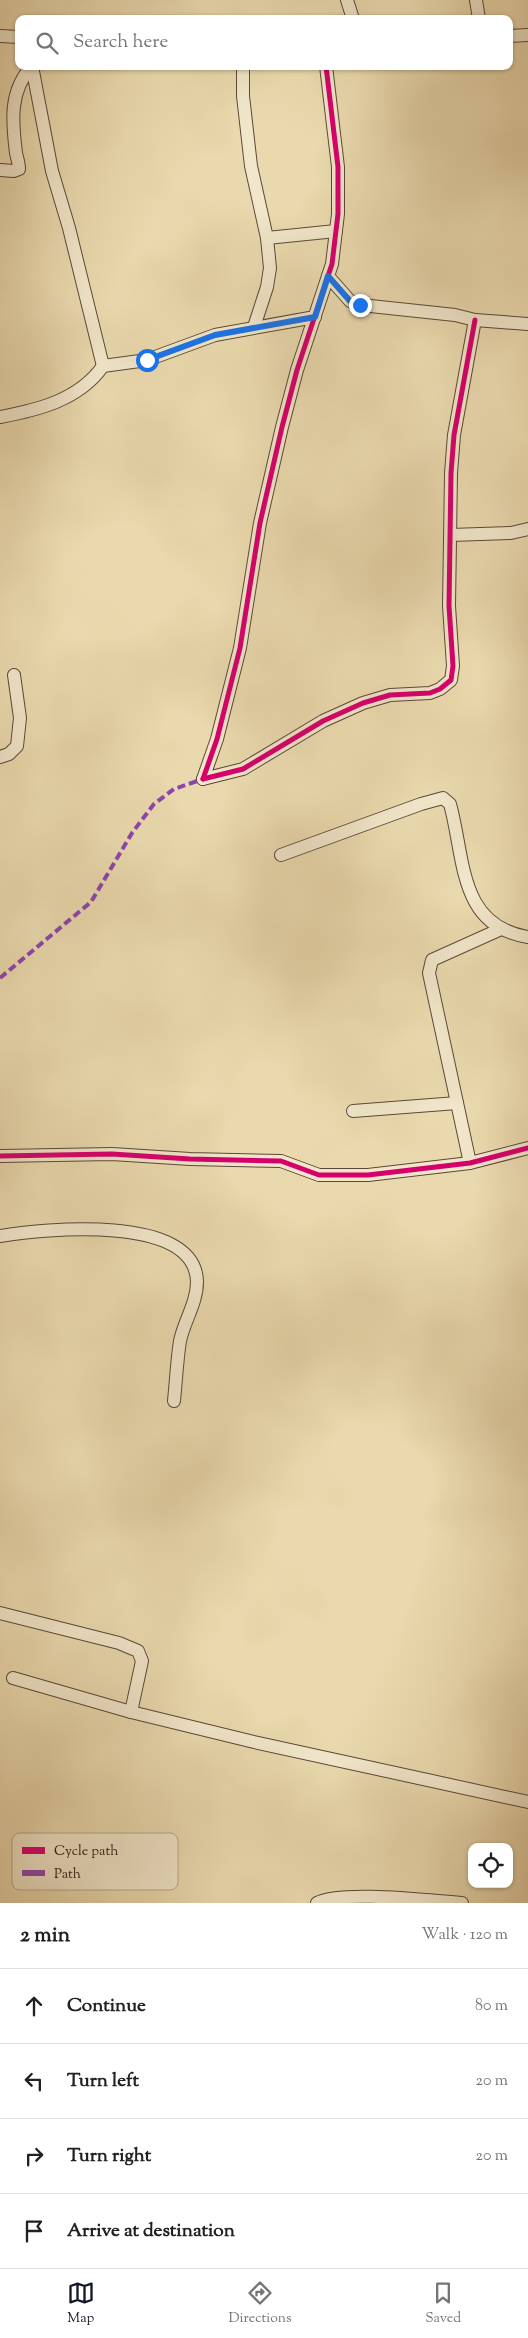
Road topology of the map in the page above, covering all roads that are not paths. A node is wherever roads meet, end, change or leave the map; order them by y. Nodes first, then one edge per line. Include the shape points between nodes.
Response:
1 (347, 0) edge
2 (476, 0) edge
3 (352, 15) edge
4 (478, 15) edge
5 (528, 35) edge
6 (0, 36) edge
7 (513, 36) edge
8 (15, 37) edge
9 (28, 70) edge
10 (33, 70) edge
11 (243, 70) edge
12 (326, 70) edge
13 (0, 170) edge
14 (336, 231) junction
15 (267, 238) junction
16 (328, 276) junction
17 (315, 317) junction
18 (475, 320) junction
19 (528, 324) edge
20 (254, 327) junction
21 (103, 366) junction
22 (0, 417) edge
23 (528, 529) edge
24 (451, 535) junction
25 (14, 675) dead end
26 (0, 756) edge
27 (281, 855) dead end
28 (501, 929) junction
29 (528, 937) edge
30 (457, 1103) junction
31 (353, 1111) dead end
32 (528, 1148) edge
33 (0, 1156) edge
34 (470, 1163) junction
35 (0, 1236) edge
36 (174, 1401) dead end
37 (0, 1613) edge
38 (13, 1678) dead end
39 (131, 1712) junction
40 (528, 1802) edge
41 (317, 1903) edge
42 (462, 1903) edge

1 - 3 street
2 - 4 street
5 - 7 street
6 - 8 street
9 - 13 street via 15,92 14,121 19,169
10 - 21 street via 52,171
11 - 15 street via 242,96 251,166
12 - 14 street via 338,167
14 - 15 street
14 - 16 street
15 - 20 street via 269,277
16 - 17 street
16 - 18 street via 350,301 356,303
17 - 20 street
17 - 24 street via 282,428 260,523 240,648 217,739 203,779 243,769 323,721 363,703 390,695 430,692 447,685 453,666 449,606
18 - 19 street
18 - 24 street via 454,434
20 - 21 street via 215,335 147,360
21 - 22 street via 91,382 52,404
23 - 24 street via 511,533
25 - 26 street via 20,718 17,746 9,754
27 - 28 street via 443,798 450,804 461,860 477,909 486,920
28 - 29 street
28 - 30 street via 432,960 429,973
30 - 31 street
30 - 34 street
32 - 34 street
33 - 34 street via 112,1154 282,1161 319,1175 368,1175
35 - 36 street via 87,1228 146,1234 182,1252 193,1265 197,1281 193,1307 180,1339
37 - 39 street via 119,1643 138,1651 142,1661
38 - 39 street
39 - 40 street
41 - 42 street via 329,1899 358,1898

